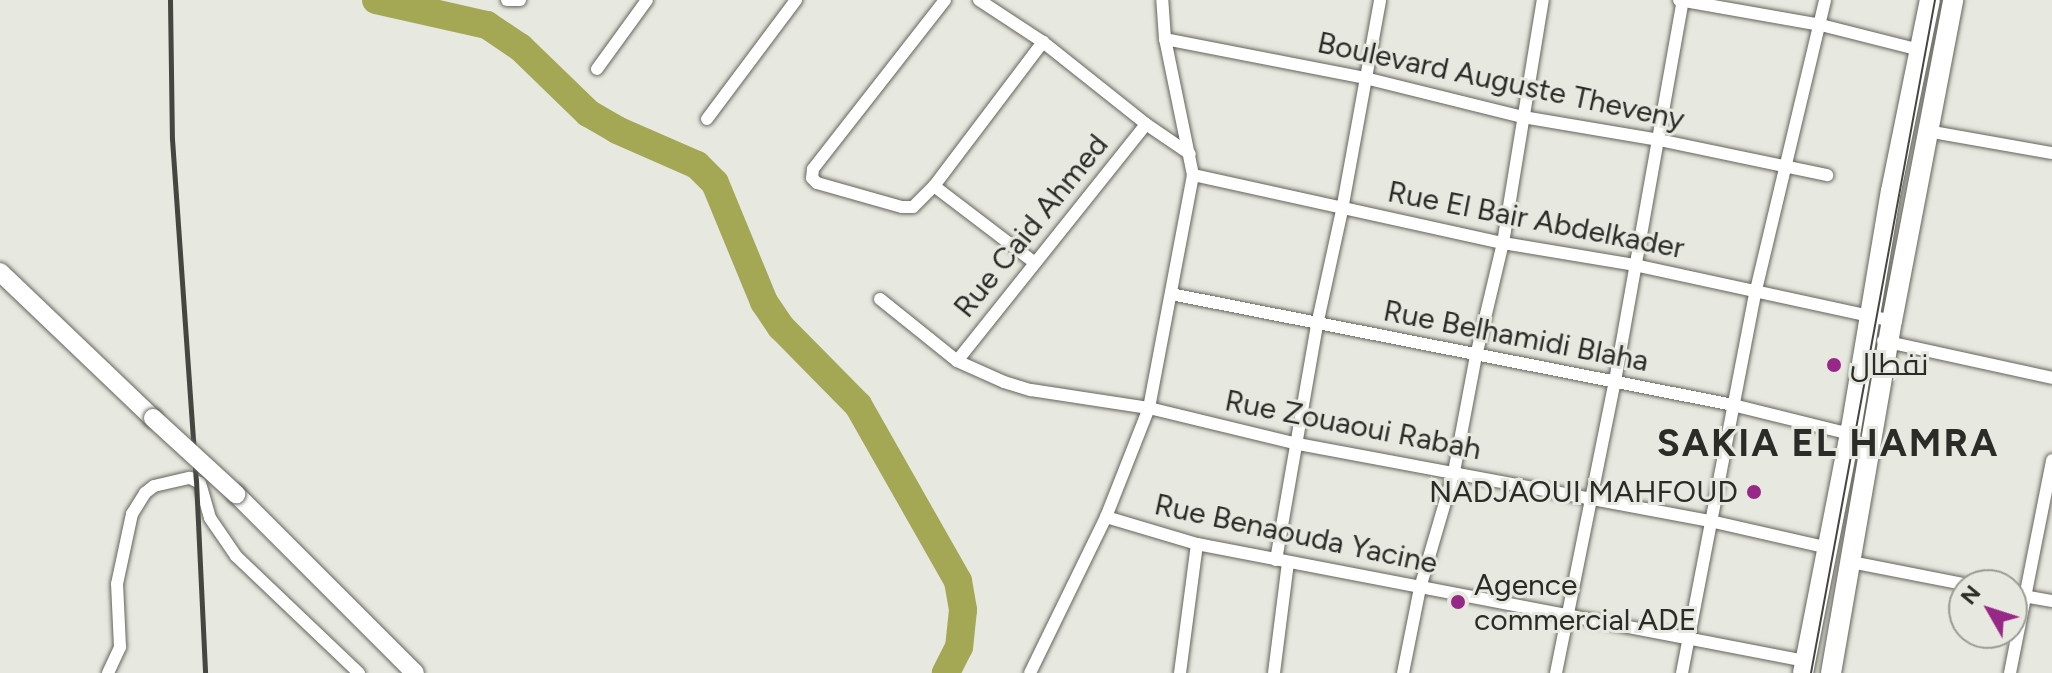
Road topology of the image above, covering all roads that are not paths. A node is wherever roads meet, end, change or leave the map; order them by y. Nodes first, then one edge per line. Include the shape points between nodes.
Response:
1 (507, 0) edge
2 (520, 0) edge
3 (647, 0) edge
4 (796, 0) edge
5 (945, 0) edge
6 (979, 0) edge
7 (1162, 0) edge
8 (1380, 0) edge
9 (1543, 0) edge
10 (1682, 0) edge
11 (1825, 0) edge
12 (1930, 0) edge
13 (1953, 0) edge
14 (1821, 25) junction
15 (1165, 39) junction
16 (1043, 42) junction
17 (1920, 50) junction
18 (597, 69) dead end
19 (1365, 78) junction
20 (1523, 117) junction
21 (707, 119) dead end
22 (1146, 124) junction
23 (1927, 131) junction
24 (1659, 140) junction
25 (2052, 153) edge
26 (1190, 154) junction
27 (1786, 167) junction
28 (1193, 175) junction
29 (1827, 175) dead end
30 (934, 186) junction
31 (1342, 210) junction
32 (1503, 243) junction
33 (1035, 263) junction
34 (1634, 265) junction
35 (0, 272) edge
36 (1756, 290) junction
37 (1171, 294) junction
38 (880, 299) dead end
39 (1869, 317) junction
40 (1892, 321) junction
41 (1317, 325) junction
42 (1865, 338) junction
43 (1888, 342) junction
44 (1476, 356) junction
45 (957, 361) junction
46 (2052, 378) edge
47 (1615, 381) junction
48 (1733, 405) junction
49 (1149, 408) junction
50 (1850, 434) junction
51 (1298, 444) junction
52 (2052, 460) edge
53 (1454, 472) junction
54 (1591, 501) junction
55 (1106, 517) junction
56 (1710, 521) junction
57 (1197, 544) junction
58 (1829, 548) junction
59 (1282, 561) junction
60 (1851, 562) junction
61 (1948, 581) edge
62 (2028, 586) edge
63 (1420, 588) junction
64 (2028, 596) edge
65 (2052, 601) edge
66 (1568, 616) junction
67 (1689, 636) junction
68 (2015, 649) edge
69 (1804, 667) edge
70 (108, 673) edge
71 (359, 673) edge
72 (415, 673) edge
73 (1030, 673) edge
74 (1180, 673) edge
75 (1274, 673) edge
76 (1403, 673) edge
77 (1556, 673) edge
78 (1682, 673) edge
79 (1831, 673) edge
80 (2010, 673) edge

1 - 2 street
3 - 18 street
4 - 21 street
5 - 30 street via 813,169 812,178 907,208
6 - 16 street
7 - 15 street
8 - 19 street
9 - 20 street
10 - 14 street
10 - 24 street
11 - 14 street
12 - 17 main road
13 - 23 main road
14 - 17 street
14 - 27 street
15 - 19 street, Boulevard Auguste Theveny
15 - 26 street
16 - 22 street
16 - 30 street
17 - 39 main road
19 - 20 street, Boulevard Auguste Theveny
19 - 31 street
20 - 24 street, Boulevard Auguste Theveny
20 - 32 street
22 - 26 street
22 - 33 street, Rue Caid Ahmed
23 - 25 street
23 - 40 main road
24 - 27 street, Boulevard Auguste Theveny
24 - 34 street
26 - 28 street
27 - 29 street, Boulevard Auguste Theveny
27 - 36 street
28 - 31 street, Rue El Bair Abdelkader
28 - 37 street
30 - 33 street
31 - 32 street, Rue El Bair Abdelkader
31 - 41 street
32 - 34 street, Rue El Bair Abdelkader
32 - 44 street
33 - 45 street, Rue Caid Ahmed
34 - 36 street, Rue El Bair Abdelkader
34 - 47 street
35 - 72 main road, bridge via 236,494
36 - 39 street, Rue El Bair Abdelkader
36 - 48 street
37 - 41 street, Rue Belhamidi Blaha
37 - 49 street
38 - 45 street, Rue Zouaoui Rabah
39 - 40 street, Rue El Bair Abdelkader
39 - 42 main road
39 - 43 street
40 - 43 main road
41 - 44 street, Rue Belhamidi Blaha
41 - 51 street
42 - 43 street
42 - 50 main road
43 - 46 street
43 - 60 main road
44 - 47 street, Rue Belhamidi Blaha
44 - 53 street
45 - 49 street, Rue Zouaoui Rabah via 1031,390
47 - 48 street, Rue Belhamidi Blaha
47 - 54 street
48 - 50 street, Rue Belhamidi Blaha
48 - 56 street
49 - 51 street, Rue Zouaoui Rabah
49 - 55 street
50 - 58 main road
51 - 53 street, Rue Zouaoui Rabah
51 - 59 street
52 - 62 street
53 - 54 street, Rue Zouaoui Rabah
53 - 63 street
54 - 56 street, Rue Zouaoui Rabah
54 - 66 street
55 - 57 street, Rue Benaouda Yacine
55 - 73 street
56 - 58 street, Rue Zouaoui Rabah
56 - 67 street
57 - 59 street, Rue Benaouda Yacine
57 - 74 street
58 - 69 main road
59 - 63 street, Rue Benaouda Yacine
59 - 75 street
60 - 61 street
60 - 79 main road
63 - 66 street, Rue Benaouda Yacine
63 - 76 street
64 - 65 street
66 - 67 street, Rue Benaouda Yacine
66 - 77 street
67 - 69 street, Rue Benaouda Yacine
67 - 78 street
68 - 80 street
70 - 71 street via 120,647 117,584 132,514 154,486 190,478 200,483 210,518 236,556

